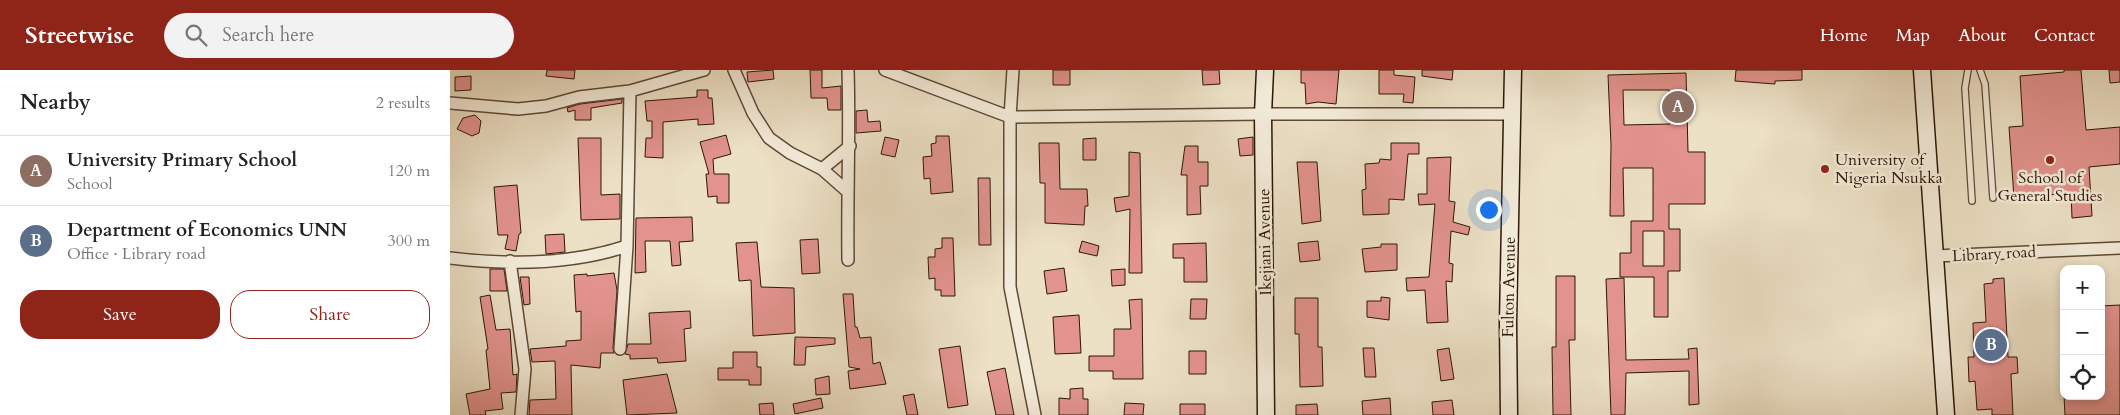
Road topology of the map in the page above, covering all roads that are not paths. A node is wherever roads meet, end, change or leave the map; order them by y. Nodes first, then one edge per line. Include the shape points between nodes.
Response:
1 (704, 70) edge
2 (734, 70) edge
3 (848, 70) edge
4 (885, 70) edge
5 (1013, 70) edge
6 (1265, 70) edge
7 (1514, 70) edge
8 (1922, 70) edge
9 (1968, 70) edge
10 (1980, 70) edge
11 (630, 91) junction
12 (450, 103) edge
13 (1263, 114) junction
14 (1512, 114) junction
15 (1010, 117) junction
16 (850, 146) junction
17 (822, 169) junction
18 (847, 191) junction
19 (1993, 198) dead end
20 (1972, 201) dead end
21 (627, 246) junction
22 (2120, 248) edge
23 (1935, 256) junction
24 (450, 258) edge
25 (848, 260) dead end
26 (510, 261) junction
27 (620, 349) dead end
28 (520, 415) edge
29 (1034, 415) edge
30 (1266, 415) edge
31 (1509, 415) edge
32 (1946, 415) edge

1 - 11 street
2 - 17 street via 753,114 769,138
3 - 16 street
4 - 15 street
5 - 15 street
6 - 13 street, Ikejiani Avenue
7 - 14 street, Fulton Avenue
8 - 23 street, Library road
9 - 20 lane via 1965,88
10 - 19 lane via 1985,84
11 - 12 street via 518,109
11 - 21 street
13 - 14 street
13 - 15 street
13 - 30 street, Ikejiani Avenue
14 - 31 street, Fulton Avenue
15 - 29 street via 1010,287
16 - 17 street
16 - 18 street
17 - 18 street
18 - 25 street
21 - 26 street via 598,256 572,260
21 - 27 street
22 - 23 street, Library road
23 - 32 street
24 - 26 street
26 - 28 street via 525,369

